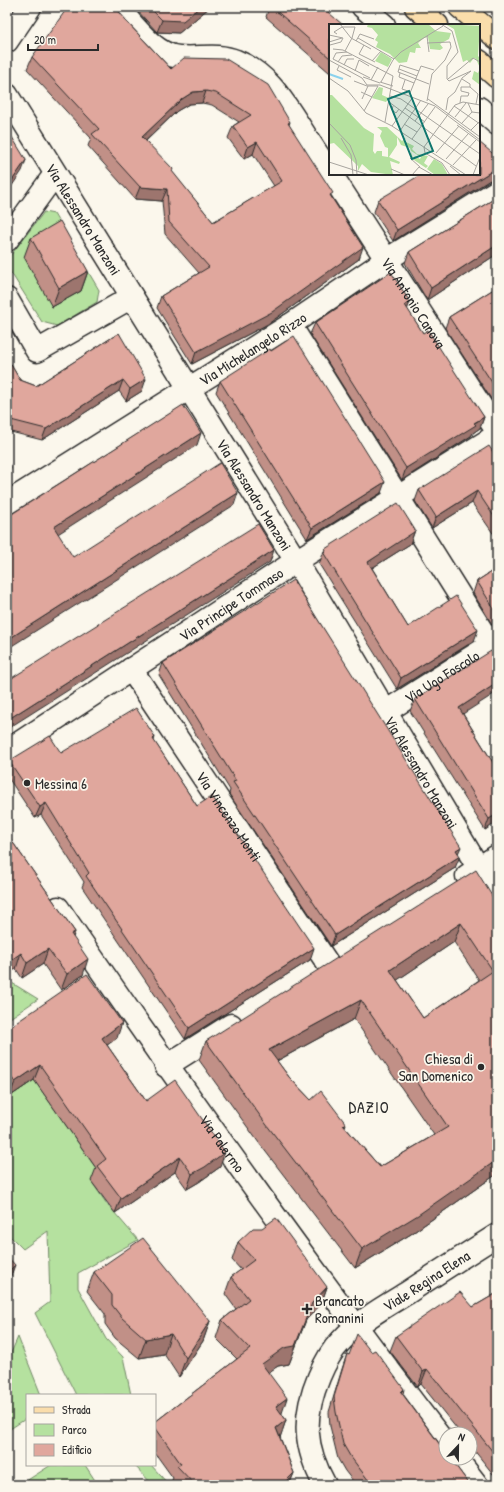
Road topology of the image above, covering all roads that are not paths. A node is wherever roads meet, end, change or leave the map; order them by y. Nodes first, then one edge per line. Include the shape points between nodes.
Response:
1 (30, 7) edge
2 (117, 7) edge
3 (363, 7) edge
4 (416, 7) edge
5 (460, 7) edge
6 (383, 24) edge
7 (436, 24) edge
8 (497, 38) edge
9 (7, 41) edge
10 (480, 62) edge
11 (497, 77) edge
12 (7, 94) edge
13 (480, 109) edge
14 (497, 124) edge
15 (329, 172) edge
16 (56, 174) junction
17 (331, 175) edge
18 (497, 191) edge
19 (7, 240) edge
20 (386, 260) junction
21 (132, 297) junction
22 (7, 298) edge
23 (290, 325) junction
24 (189, 388) junction
25 (497, 431) edge
26 (497, 435) edge
27 (398, 497) junction
28 (7, 503) edge
29 (296, 561) junction
30 (495, 647) edge
31 (131, 669) junction
32 (385, 712) junction
33 (7, 751) edge
34 (497, 856) edge
35 (479, 868) junction
36 (452, 885) edge
37 (47, 893) edge
38 (497, 898) edge
39 (308, 977) edge
40 (247, 1015) edge
41 (166, 1066) junction
42 (497, 1235) edge
43 (356, 1327) junction
44 (438, 1435) edge
45 (462, 1466) edge
46 (326, 1485) edge
47 (477, 1485) edge

1 - 9 street
2 - 15 street, Via Antonio Canova via 165,54 179,57 216,56 236,61 251,69 280,96
3 - 6 street
4 - 7 main road
5 - 8 main road
10 - 11 main road
12 - 16 street, Via Alessandro Manzoni
13 - 14 street
16 - 19 street
16 - 21 street, Via Alessandro Manzoni
17 - 20 street, Via Antonio Canova
18 - 20 street, Via Michelangelo Rizzo
20 - 23 street, Via Michelangelo Rizzo
20 - 25 street, Via Antonio Canova
21 - 22 street via 37,351
21 - 24 street, Via Alessandro Manzoni
23 - 24 street, Via Michelangelo Rizzo
23 - 27 street
24 - 28 street, Via Michelangelo Rizzo
24 - 29 street, Via Alessandro Manzoni
26 - 27 street, Via Principe Tommaso
27 - 29 street, Via Principe Tommaso
27 - 30 street
29 - 31 street, Via Principe Tommaso
29 - 32 street, Via Alessandro Manzoni
30 - 32 street, Via Ugo Foscolo
31 - 33 street, Via Principe Tommaso
31 - 39 street, Via Vincenzo Monti via 335,960
32 - 35 street, Via Alessandro Manzoni
34 - 35 street
35 - 36 street
35 - 38 street, Via Alessandro Manzoni
37 - 41 street, Via Palermo
40 - 41 street
41 - 43 street, Via Palermo
42 - 43 street, Viale Regina Elena
43 - 44 street, Via Palermo
43 - 46 street, Viale Regina Elena via 341,1341 327,1360 308,1410 312,1454
45 - 47 street

